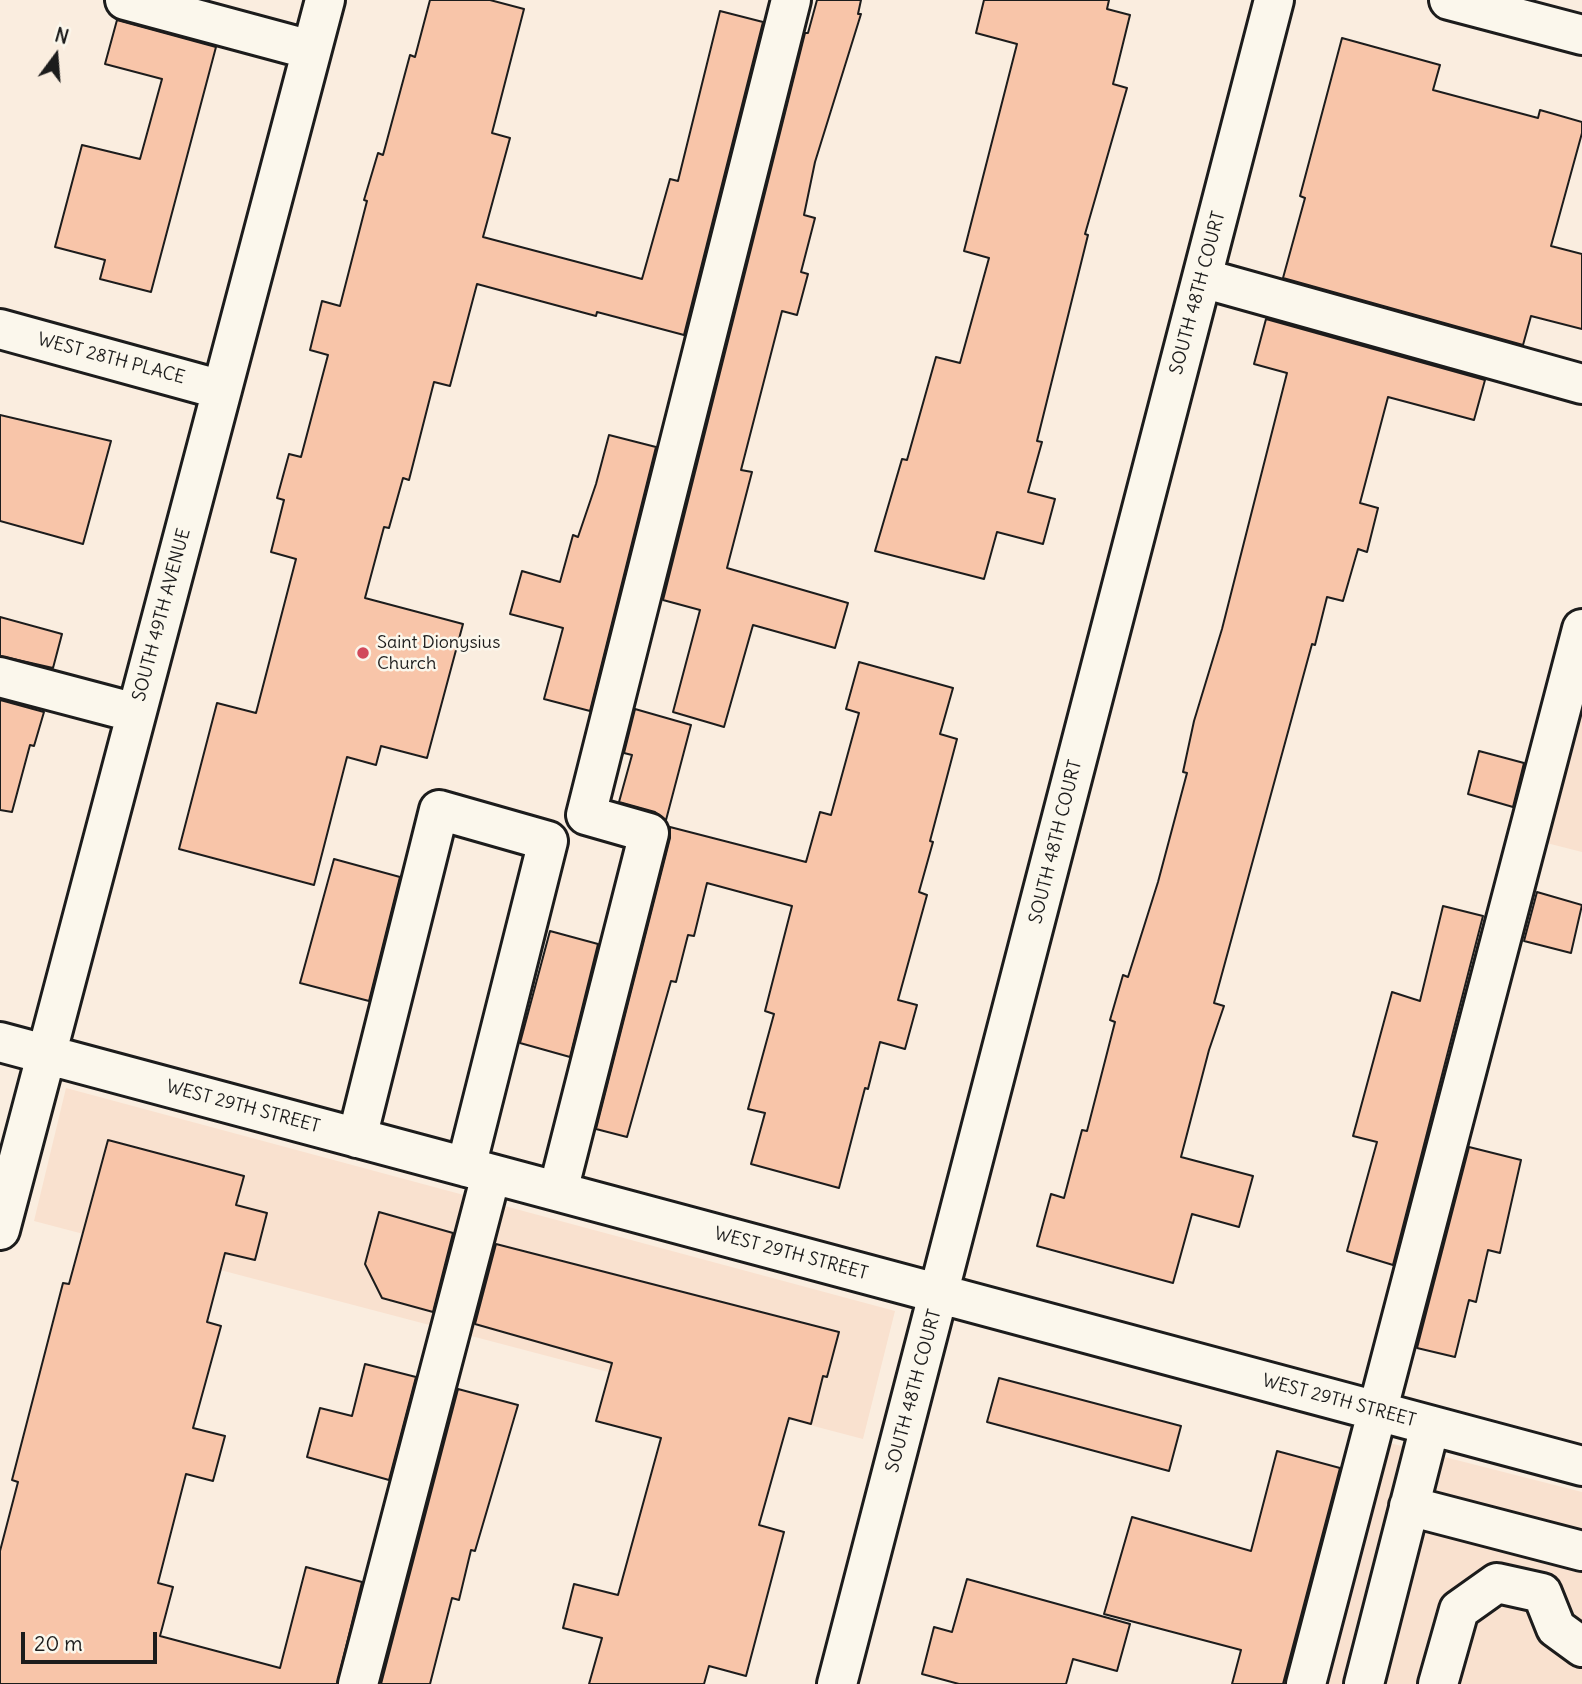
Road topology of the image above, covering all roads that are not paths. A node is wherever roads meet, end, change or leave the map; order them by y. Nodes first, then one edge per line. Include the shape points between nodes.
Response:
1 (125, 0) edge
2 (324, 0) edge
3 (791, 0) edge
4 (1274, 0) edge
5 (1449, 0) edge
6 (1582, 35) edge
7 (311, 50) junction
8 (1202, 278) junction
9 (0, 329) edge
10 (1582, 384) edge
11 (222, 390) junction
12 (1582, 629) edge
13 (0, 677) edge
14 (136, 713) junction
15 (0, 1042) edge
16 (46, 1054) junction
17 (357, 1138) junction
18 (479, 1171) junction
19 (558, 1191) junction
20 (0, 1230) edge
21 (939, 1294) junction
22 (1377, 1411) junction
23 (1430, 1426) junction
24 (1582, 1466) edge
25 (1409, 1506) junction
26 (1582, 1551) edge
27 (1582, 1647) edge
28 (358, 1684) edge
29 (837, 1684) edge
30 (1306, 1684) edge
31 (1364, 1684) edge
32 (1438, 1684) edge

1 - 7 street
2 - 7 street, SOUTH 49TH AVENUE
3 - 19 street via 586,815 649,833
4 - 8 street, SOUTH 48TH COURT
5 - 6 street
7 - 11 street, SOUTH 49TH AVENUE
8 - 10 street
8 - 21 street, SOUTH 48TH COURT
9 - 11 street, WEST 28TH PLACE
11 - 14 street, SOUTH 49TH AVENUE
12 - 22 street
13 - 14 street
14 - 16 street, SOUTH 49TH AVENUE
15 - 16 street, WEST 29TH STREET
16 - 17 street, WEST 29TH STREET
16 - 20 street, SOUTH 49TH AVENUE
17 - 18 street, WEST 29TH STREET
17 - 18 street via 439,810 548,841
18 - 19 street, WEST 29TH STREET
18 - 28 street
19 - 21 street, WEST 29TH STREET
21 - 22 street, WEST 29TH STREET
21 - 29 street, SOUTH 48TH COURT
22 - 23 street, WEST 29TH STREET
22 - 30 street
23 - 24 street, WEST 29TH STREET
23 - 25 street
25 - 26 street
25 - 31 street
27 - 32 street via 1556,1628 1542,1593 1497,1583 1458,1609

